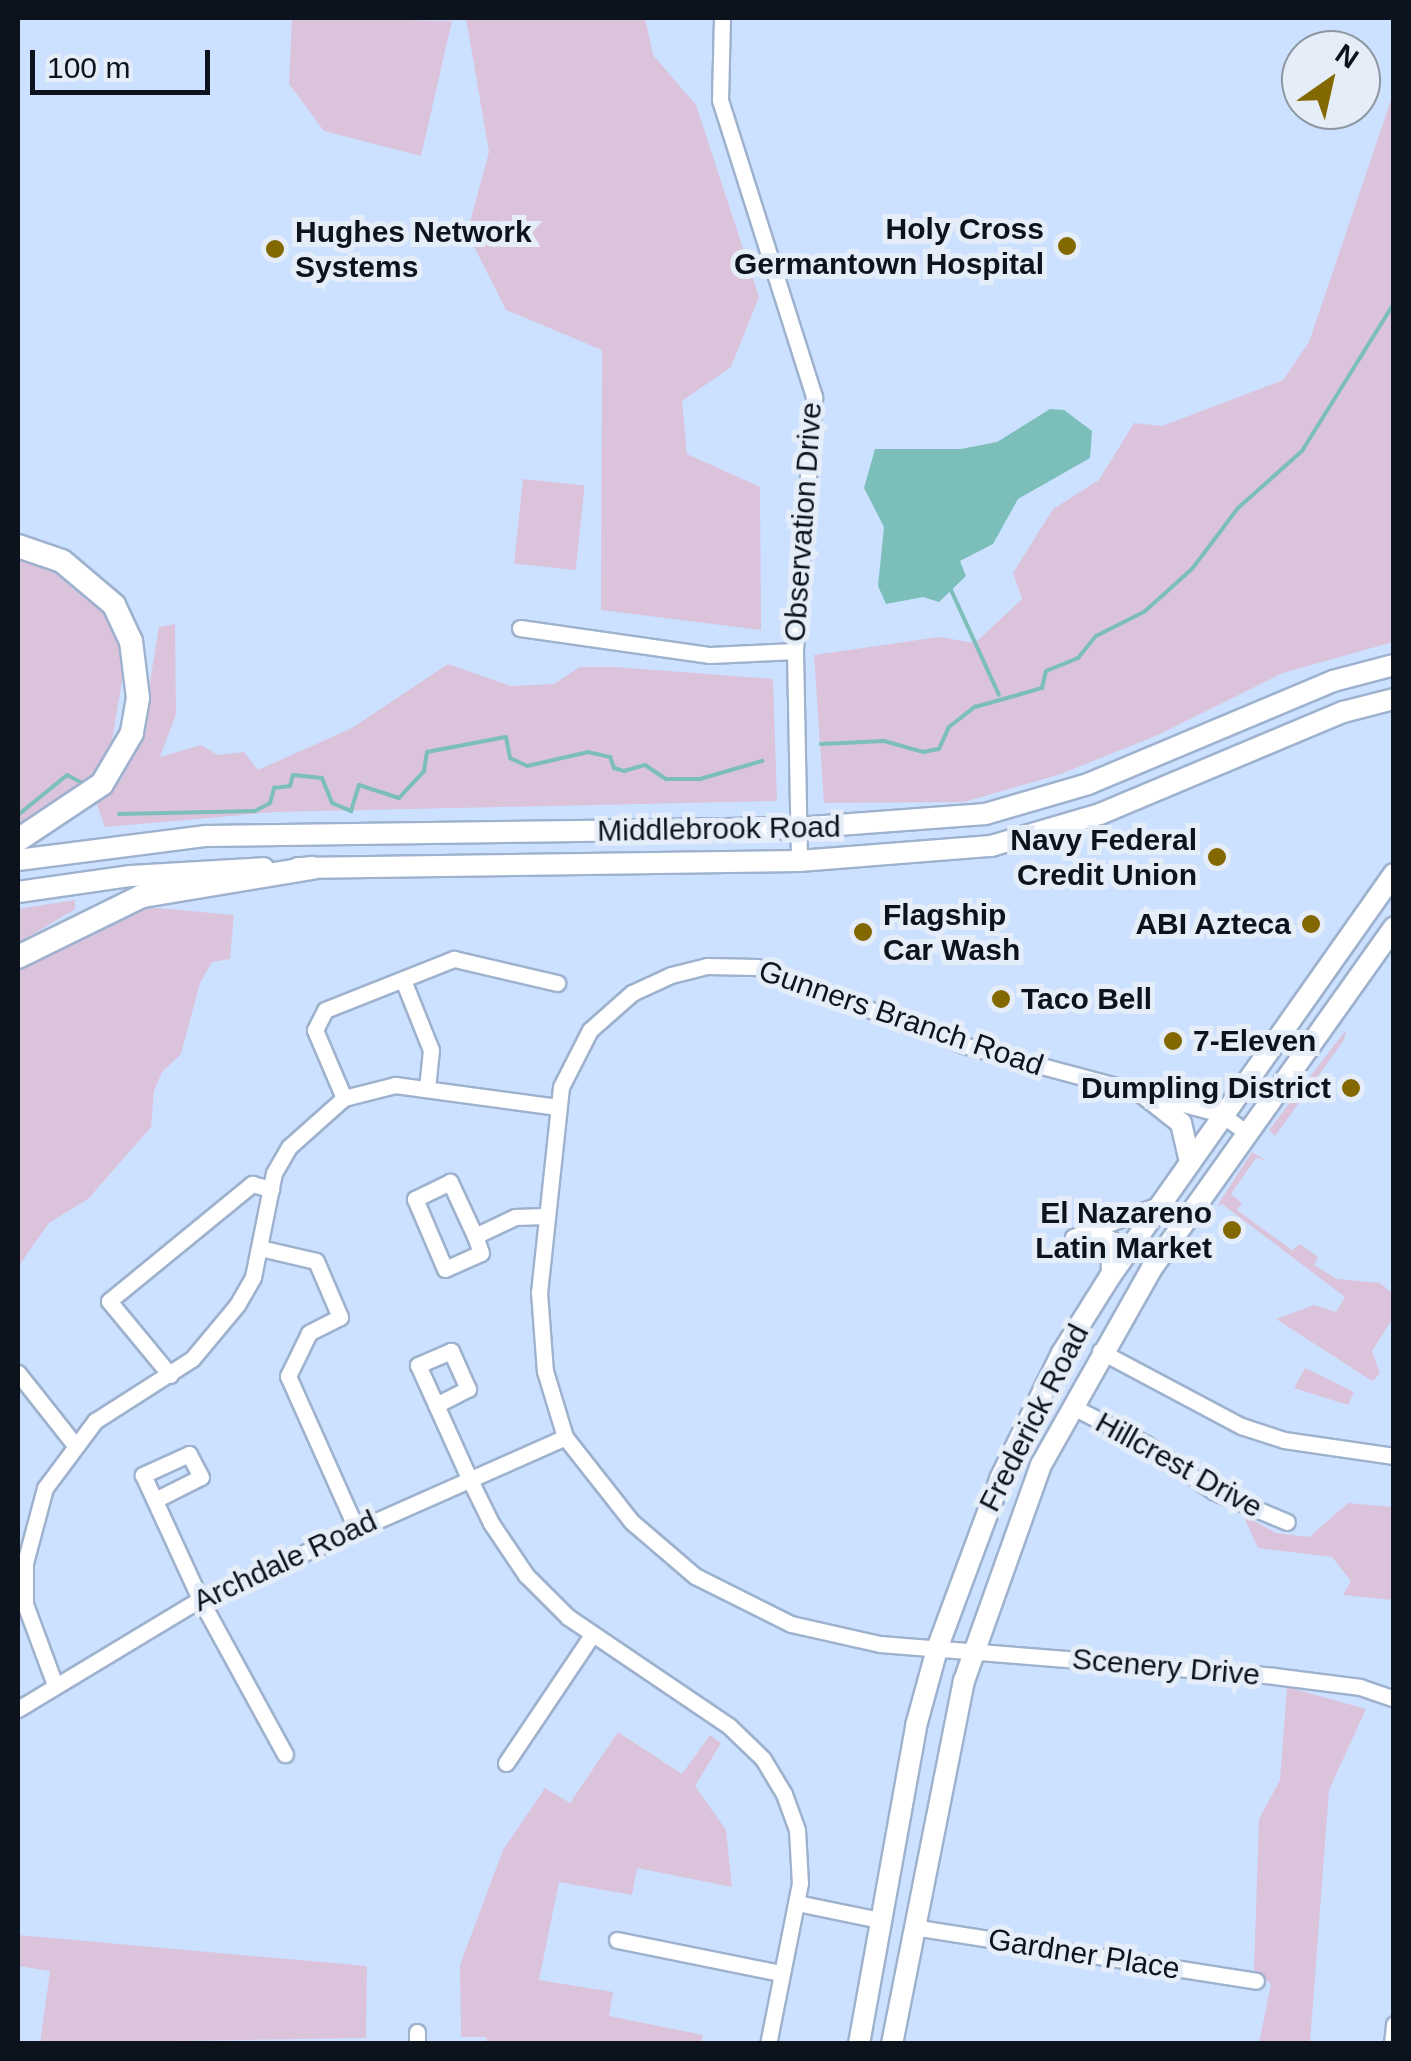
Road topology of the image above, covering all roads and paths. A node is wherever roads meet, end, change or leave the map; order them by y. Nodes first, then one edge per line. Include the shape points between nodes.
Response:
1 (722, 18) edge
2 (18, 546) edge
3 (520, 628) dead end
4 (795, 652) junction
5 (1394, 666) edge
6 (1394, 699) edge
7 (798, 828) junction
8 (18, 840) edge
9 (18, 860) edge
10 (799, 860) junction
11 (312, 868) junction
12 (1394, 874) edge
13 (18, 892) edge
14 (1394, 927) edge
15 (18, 958) edge
16 (403, 980) junction
17 (557, 984) dead end
18 (427, 1088) junction
19 (1144, 1094) junction
20 (344, 1098) junction
21 (558, 1106) junction
22 (1221, 1114) junction
23 (1247, 1133) junction
24 (1189, 1159) junction
25 (271, 1189) junction
26 (1158, 1205) junction
27 (545, 1216) junction
28 (1082, 1234) joint
29 (475, 1236) junction
30 (260, 1248) junction
31 (1111, 1275) junction
32 (1100, 1351) junction
33 (18, 1373) edge
34 (170, 1375) junction
35 (436, 1404) dead end
36 (1071, 1406) junction
37 (565, 1437) junction
38 (74, 1444) junction
39 (1391, 1453) edge
40 (468, 1478) junction
41 (155, 1500) dead end
42 (1286, 1522) dead end
43 (356, 1526) junction
44 (21, 1563) edge
45 (200, 1599) junction
46 (592, 1634) junction
47 (937, 1649) junction
48 (973, 1652) junction
49 (55, 1685) junction
50 (1394, 1699) edge
51 (18, 1709) edge
52 (285, 1754) dead end
53 (506, 1763) dead end
54 (796, 1903) junction
55 (880, 1920) junction
56 (913, 1927) junction
57 (617, 1940) dead end
58 (780, 1974) junction
59 (1256, 1982) dead end
60 (1394, 2024) edge
61 (768, 2044) edge
62 (859, 2044) edge
63 (892, 2044) edge
64 (1392, 2044) edge

1 - 4 street, Observation Drive via 720,100 814,397
2 - 8 highway via 62,562 114,605 131,641 138,698 132,733 102,784
3 - 4 street via 710,655
4 - 7 street, Observation Drive
5 - 7 main road, Middlebrook Road via 1333,681 1024,805 901,824
6 - 10 main road, Middlebrook Road via 1344,712 1034,836 904,857
7 - 9 main road, Middlebrook Road via 206,836
7 - 10 street, Observation Drive
10 - 11 main road, Middlebrook Road
11 - 13 main road, Middlebrook Road via 208,868
11 - 15 highway via 142,896
12 - 22 main road, Frederick Road
14 - 23 main road, Frederick Road
16 - 17 street via 467,959
16 - 18 street via 431,1050
16 - 20 street via 318,1018 315,1030
18 - 20 street via 395,1085
18 - 21 street
19 - 21 street, Gunners Branch Road via 964,1045 735,964 672,975 615,1006 574,1053
19 - 22 street, Gunners Branch Road
19 - 24 main road via 1182,1123
20 - 25 street via 289,1147
21 - 27 street, Gunners Branch Road
22 - 23 street, Gunners Branch Road
22 - 24 main road, Frederick Road
23 - 32 main road, Frederick Road
24 - 26 main road, Frederick Road
25 - 30 street
25 - 34 street via 252,1184 109,1300
26 - 28 street
26 - 31 main road, Frederick Road
27 - 29 street via 515,1217
27 - 37 street, Gunners Branch Road via 539,1326
28 - 31 main road via 1111,1242
29 - 29 street via 481,1253 445,1269 415,1199 450,1182
30 - 34 street via 237,1305 208,1344
30 - 43 street via 316,1261 340,1317 309,1333 288,1376
31 - 47 main road, Frederick Road via 1062,1353 1001,1477
32 - 36 main road, Frederick Road
32 - 39 street via 1241,1426 1284,1440
33 - 38 street
34 - 38 street via 115,1407
35 - 40 street
36 - 42 street, Hillcrest Drive via 1146,1444 1213,1490
36 - 48 main road, Frederick Road via 1006,1551
37 - 40 street, Archdale Road
37 - 47 street, Gunners Branch Road via 620,1509 694,1576 791,1624 839,1638
38 - 44 street via 44,1488
40 - 43 street, Archdale Road
40 - 46 street via 526,1575
41 - 45 street
43 - 45 street, Archdale Road
44 - 49 street via 25,1604
45 - 49 street, Archdale Road
45 - 52 street
46 - 53 street
46 - 54 street via 729,1726 762,1759 797,1830
47 - 48 street, Scenery Drive
47 - 55 main road, Frederick Road
48 - 50 street, Scenery Drive via 1274,1676 1360,1687
48 - 56 main road, Frederick Road via 945,1755
49 - 51 street, Archdale Road
54 - 55 street
54 - 58 street
55 - 62 main road, Frederick Road
56 - 59 street, Gardner Place
56 - 63 main road, Frederick Road
57 - 58 street
58 - 61 street
60 - 64 street

